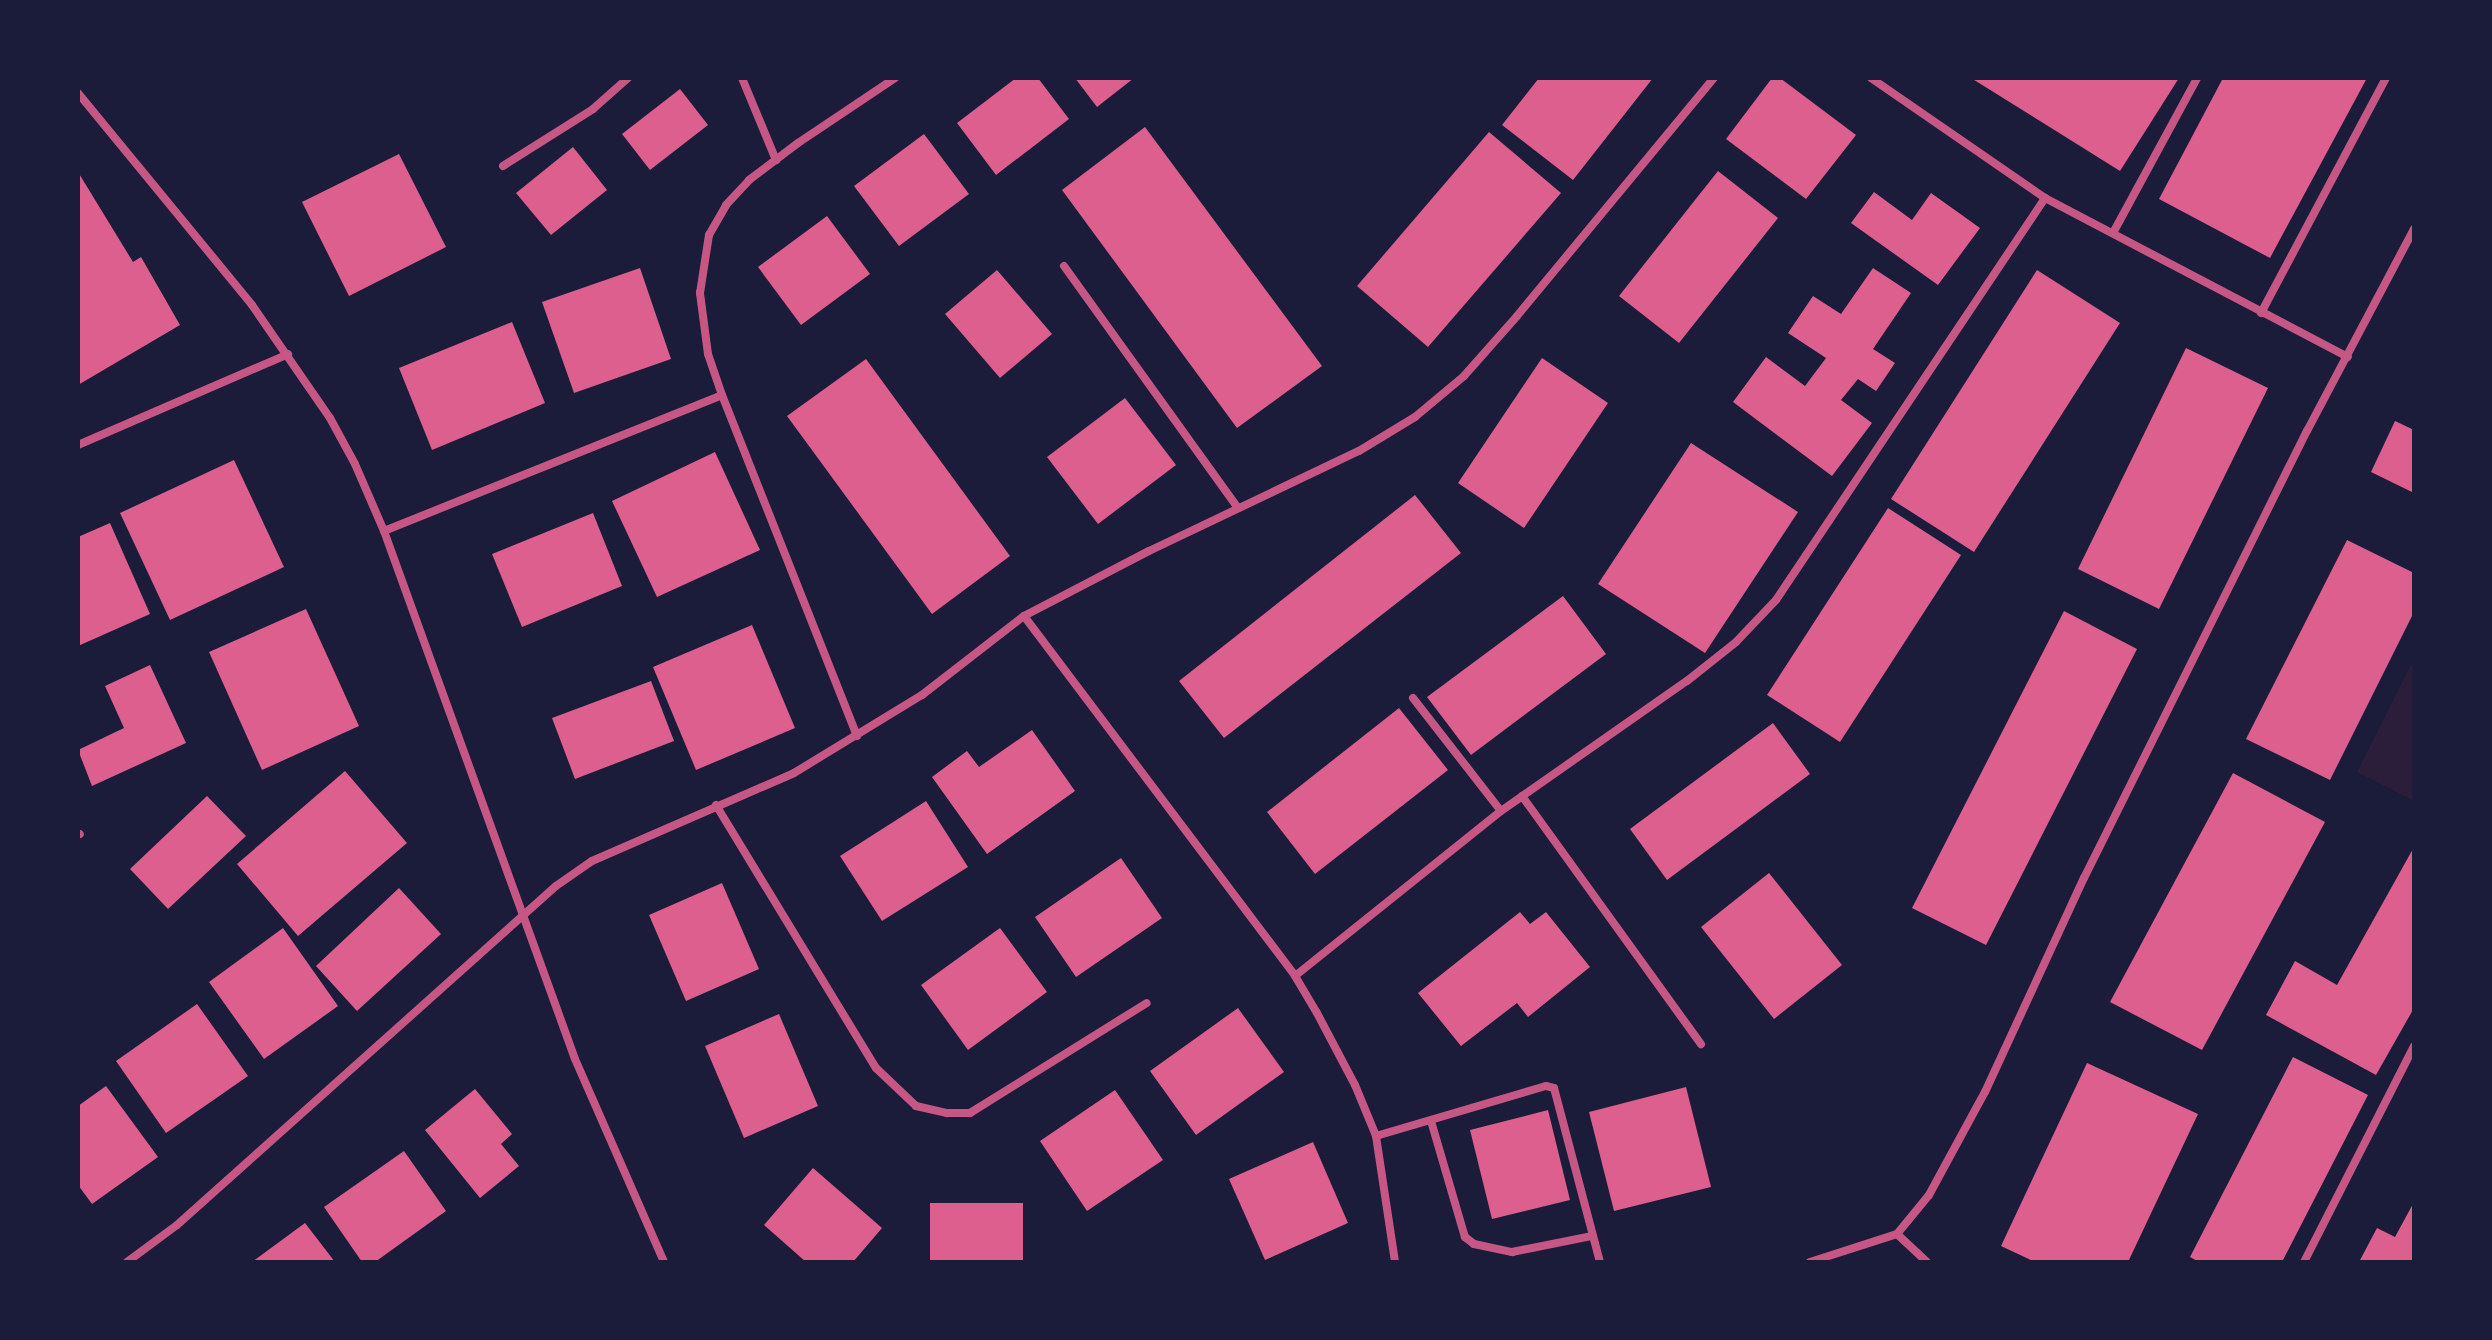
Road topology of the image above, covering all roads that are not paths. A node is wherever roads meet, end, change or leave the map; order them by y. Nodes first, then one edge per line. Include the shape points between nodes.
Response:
1 (628, 78) edge
2 (742, 78) edge
3 (895, 78) edge
4 (1714, 78) edge
5 (1871, 78) edge
6 (2197, 78) edge
7 (2386, 78) edge
8 (78, 93) edge
9 (776, 160) junction
10 (503, 166) dead end
11 (2045, 198) junction
12 (2414, 229) edge
13 (2113, 233) junction
14 (1064, 266) dead end
15 (2261, 313) junction
16 (288, 354) junction
17 (2348, 357) junction
18 (722, 395) junction
19 (78, 445) edge
20 (1237, 507) junction
21 (384, 531) junction
22 (1024, 616) junction
23 (1413, 698) dead end
24 (857, 736) junction
25 (1522, 796) junction
26 (716, 805) junction
27 (1501, 811) junction
28 (523, 917) junction
29 (1295, 976) junction
30 (1147, 1003) dead end
31 (1701, 1044) dead end
32 (2414, 1046) edge
33 (1431, 1121) junction
34 (1376, 1136) junction
35 (1897, 1234) junction
36 (1592, 1236) junction
37 (127, 1262) edge
38 (664, 1262) edge
39 (1395, 1262) edge
40 (1600, 1262) edge
41 (1810, 1262) edge
42 (1927, 1262) edge
43 (2304, 1262) edge

1 - 10 street via 593,109
2 - 9 street
3 - 9 street
4 - 20 street via 1464,376 1415,417 1359,451
5 - 11 street
6 - 13 street
7 - 15 street
8 - 16 street
9 - 18 street via 726,205 709,235 702,264 708,354
11 - 13 street
11 - 25 street via 1776,600 1736,642 1687,681
12 - 17 street
13 - 15 street
14 - 20 street
15 - 17 street
16 - 19 street
16 - 21 street via 330,418
17 - 35 street via 2084,878 1959,1144 1929,1195
18 - 21 street
18 - 24 street
20 - 22 street
21 - 28 street
22 - 24 street via 922,695
22 - 29 street
23 - 27 street
24 - 26 street via 794,773
25 - 27 street
25 - 31 street
26 - 28 street via 592,861
26 - 30 street via 876,1068 916,1106 970,1113
27 - 29 street
28 - 37 street via 177,1225
28 - 38 street via 575,1059
29 - 34 street via 1355,1085
32 - 43 street
33 - 34 street
33 - 36 street via 1465,1237 1474,1244 1512,1252
33 - 36 street via 1546,1086 1554,1088
34 - 39 street
35 - 41 street
35 - 42 street
36 - 40 street

